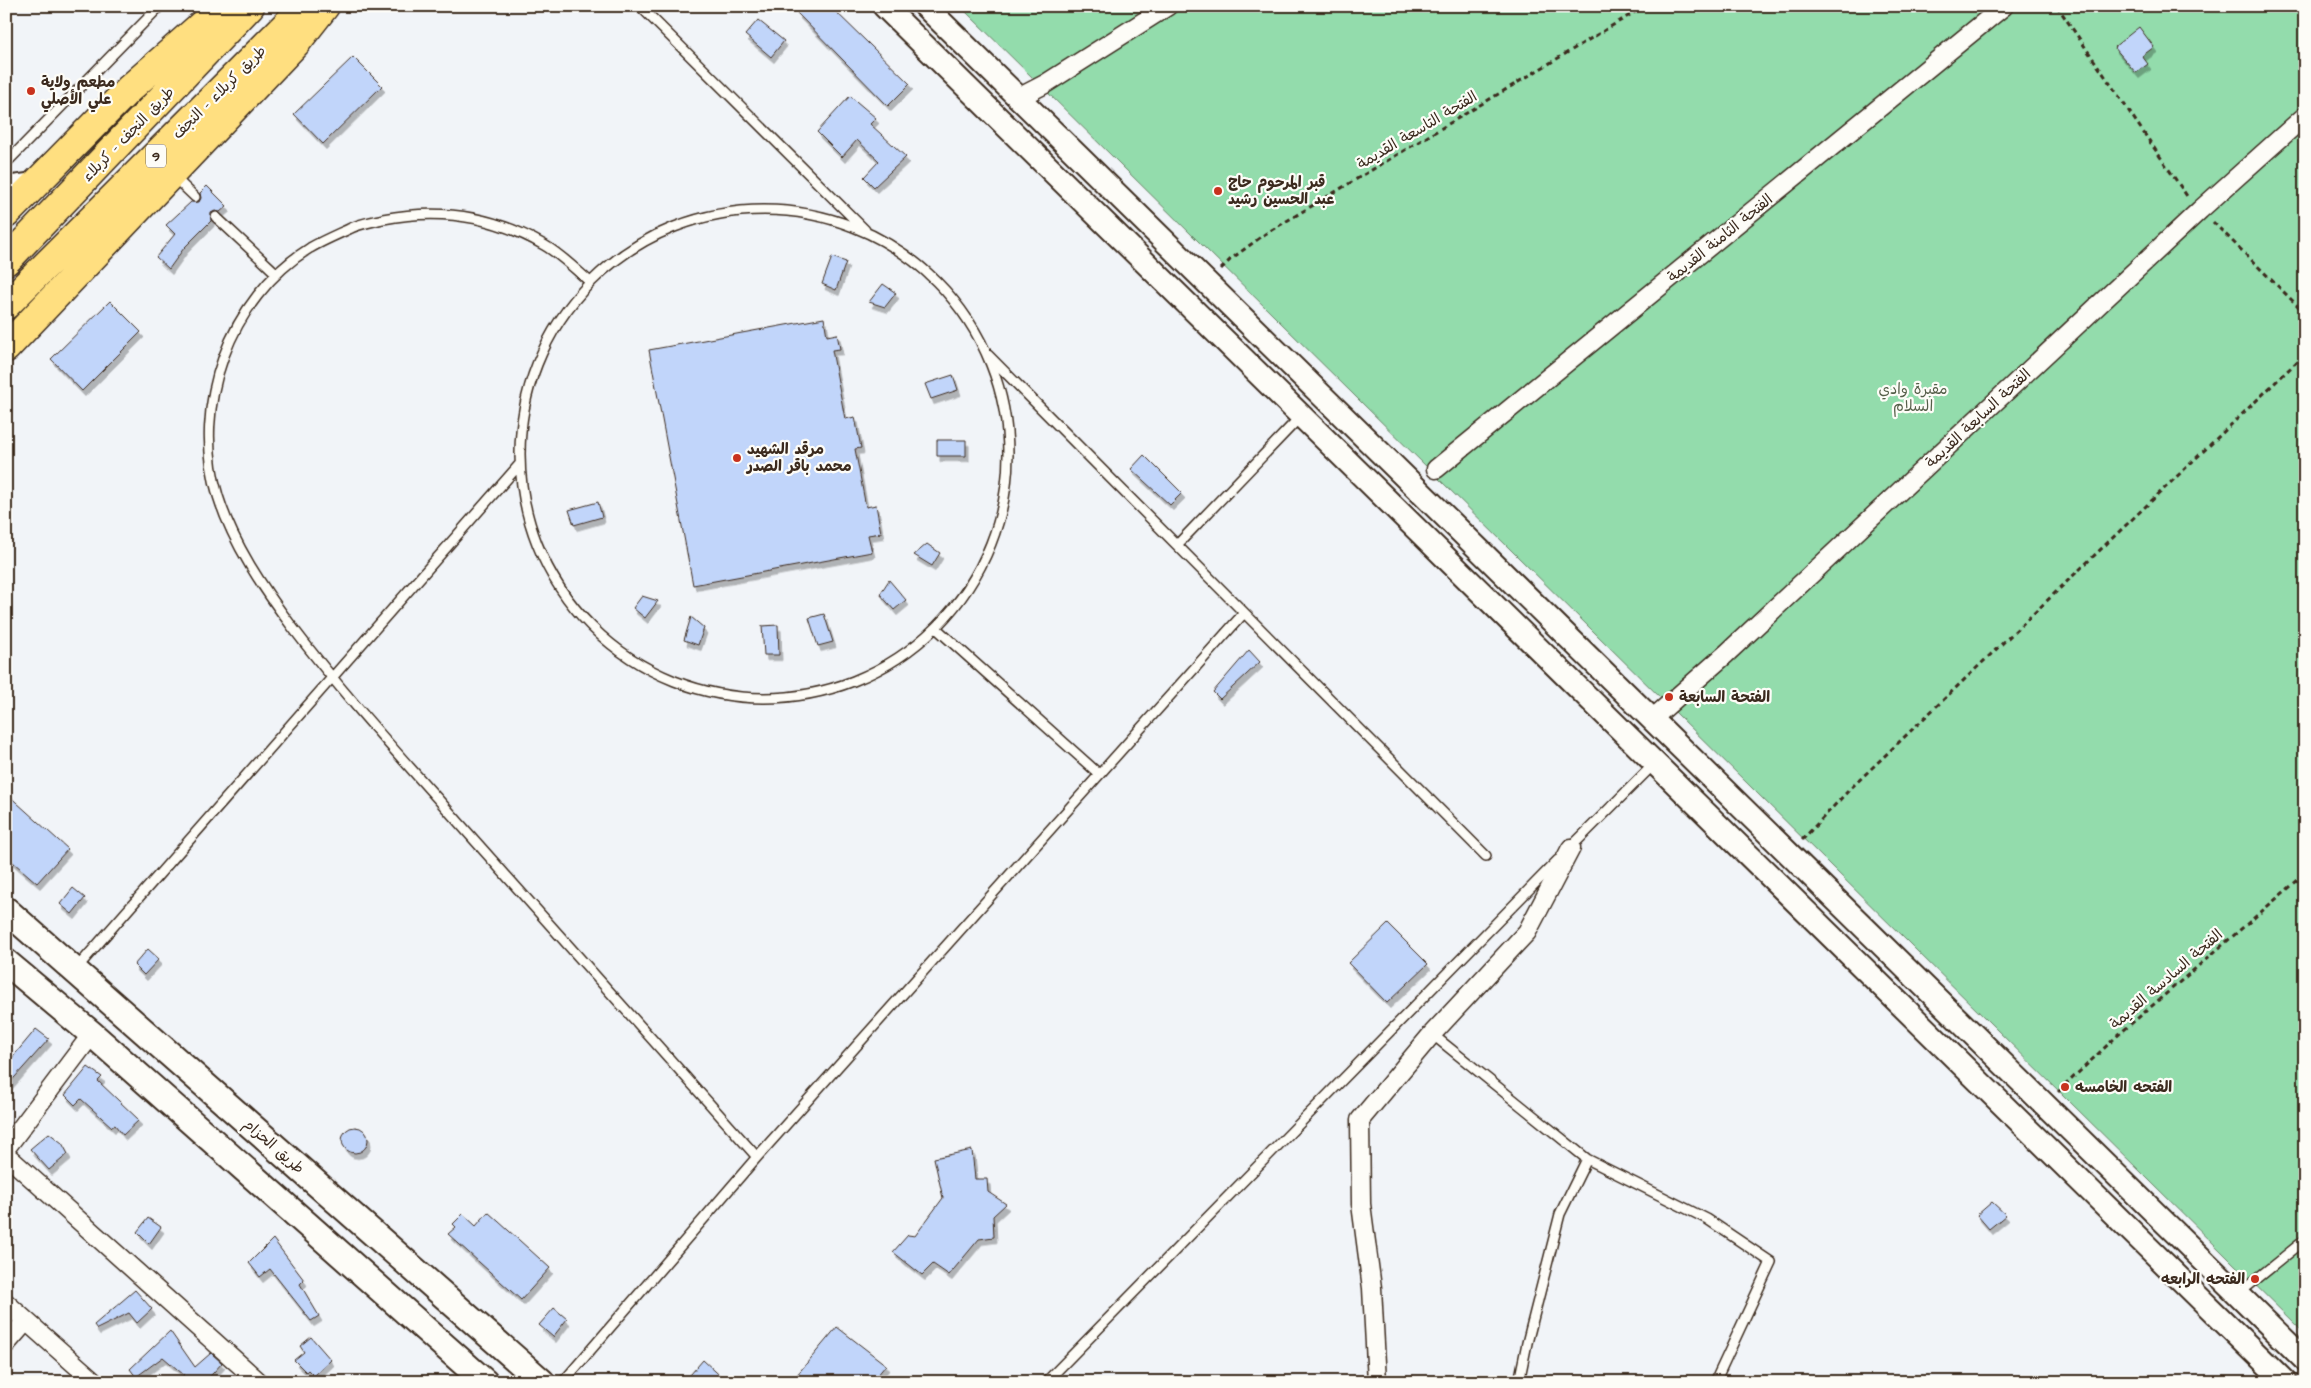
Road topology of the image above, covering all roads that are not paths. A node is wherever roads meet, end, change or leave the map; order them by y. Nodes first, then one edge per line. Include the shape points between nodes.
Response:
1 (160, 6) edge
2 (223, 6) edge
3 (250, 6) edge
4 (305, 6) edge
5 (325, 6) edge
6 (640, 6) edge
7 (884, 6) edge
8 (925, 6) edge
9 (1168, 6) edge
10 (2004, 6) edge
11 (1020, 97) junction
12 (2305, 116) edge
13 (1066, 142) junction
14 (6, 163) edge
15 (1050, 168) junction
16 (172, 174) junction
17 (35, 184) junction
18 (6, 188) edge
19 (1115, 191) junction
20 (195, 197) dead end
21 (1092, 209) junction
22 (6, 214) edge
23 (216, 217) dead end
24 (867, 233) junction
25 (6, 261) edge
26 (276, 274) junction
27 (590, 281) junction
28 (6, 305) edge
29 (6, 348) edge
30 (986, 353) junction
31 (1302, 416) junction
32 (519, 465) junction
33 (1436, 469) dead end
34 (1177, 545) junction
35 (1244, 612) junction
36 (936, 628) junction
37 (331, 679) junction
38 (1651, 720) junction
39 (1655, 763) junction
40 (1099, 774) junction
41 (1571, 848) junction
42 (1486, 856) dead end
43 (6, 910) edge
44 (6, 962) edge
45 (75, 970) junction
46 (92, 1034) junction
47 (1432, 1034) junction
48 (1986, 1047) junction
49 (1969, 1072) junction
50 (2038, 1098) junction
51 (2009, 1111) junction
52 (6, 1148) edge
53 (6, 1155) edge
54 (757, 1157) junction
55 (1587, 1159) junction
56 (2305, 1240) edge
57 (2238, 1295) junction
58 (6, 1303) edge
59 (26, 1321) junction
60 (6, 1344) edge
61 (2305, 1360) edge
62 (95, 1382) edge
63 (259, 1382) edge
64 (485, 1382) edge
65 (542, 1382) edge
66 (563, 1382) edge
67 (1046, 1382) edge
68 (1377, 1382) edge
69 (1519, 1382) edge
70 (1715, 1382) edge
71 (2284, 1382) edge

1 - 14 lane
2 - 17 highway via 129,88
3 - 25 highway, طريق النجف - کربلاء / 9
4 - 28 highway, طريق کربلاء - النجف / 9
5 - 16 highway via 296,43
6 - 24 lane
7 - 15 street
8 - 11 street
9 - 11 street
10 - 33 street, الفتحة الثامنة القديمة
11 - 13 street
12 - 38 street, الفتحة السابعة القديمة
13 - 15 street via 1061,161
13 - 19 street
15 - 21 street
16 - 20 lane
16 - 29 highway
17 - 18 street
17 - 22 highway
19 - 21 street via 1099,195
19 - 38 street
21 - 31 street
23 - 26 lane
24 - 27 lane via 810,214 750,209 691,219 636,244
24 - 30 lane via 916,263 956,304
26 - 27 lane via 309,248 356,225 414,213 475,217 512,229 547,246
26 - 37 lane via 234,330 218,372 211,403 210,450 218,496 234,535 265,591
27 - 32 lane via 558,320 535,366 522,414
30 - 34 lane
30 - 36 lane via 1002,400 1008,449 1004,499 991,546 968,590
31 - 34 lane
31 - 39 street
32 - 36 lane via 528,520 550,573 566,596 583,618 625,656 675,682 730,696 786,698 841,687 892,663
32 - 37 lane
34 - 35 lane
35 - 40 lane
35 - 42 lane
36 - 40 lane
37 - 45 lane
37 - 54 lane
38 - 48 street
39 - 41 lane
39 - 49 street
40 - 54 lane
41 - 47 street via 1527,932
41 - 67 lane
43 - 45 main road, طريق الحزام
44 - 46 main road
45 - 65 main road, طريق الحزام
46 - 52 street
46 - 64 main road
47 - 55 lane
47 - 68 street via 1360,1120 1360,1204 1372,1288
48 - 49 street via 1984,1060
48 - 50 street
49 - 51 street
50 - 51 street via 2019,1095
50 - 57 street
51 - 71 street
53 - 63 street
54 - 66 lane
55 - 69 lane via 1560,1214
55 - 70 lane via 1707,1219 1771,1262
56 - 57 lane
57 - 61 street
58 - 59 street
59 - 60 street
59 - 62 street

